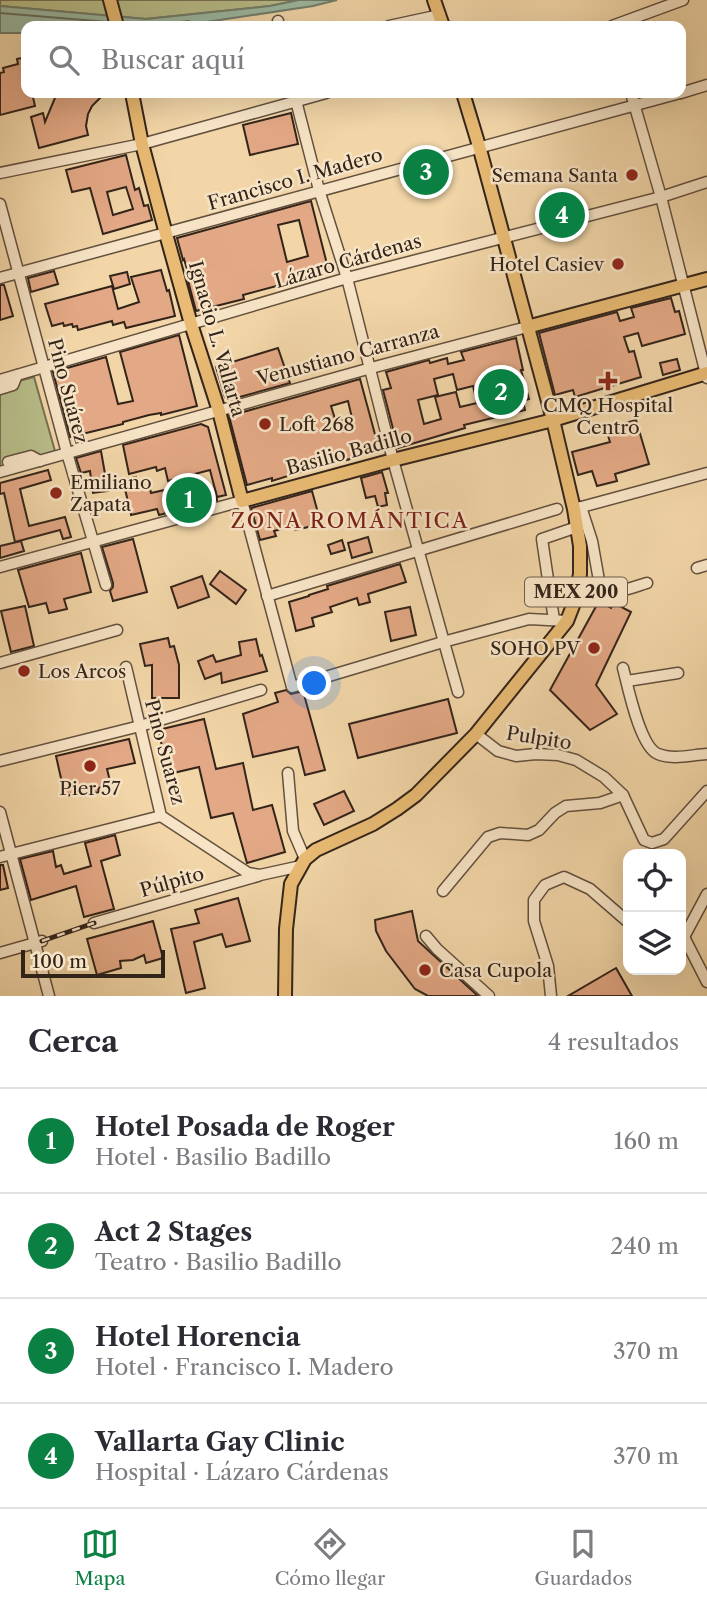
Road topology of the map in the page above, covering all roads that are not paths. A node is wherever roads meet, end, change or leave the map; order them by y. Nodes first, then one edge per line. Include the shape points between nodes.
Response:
1 (110, 0) edge
2 (683, 0) edge
3 (438, 11) edge
4 (116, 21) edge
5 (405, 21) edge
6 (626, 21) edge
7 (707, 85) edge
8 (686, 91) edge
9 (133, 98) edge
10 (289, 98) edge
11 (296, 98) edge
12 (465, 98) edge
13 (632, 98) edge
14 (661, 98) edge
15 (634, 105) junction
16 (142, 144) junction
17 (479, 146) junction
18 (0, 173) edge
19 (707, 183) edge
20 (319, 190) junction
21 (661, 197) junction
22 (0, 204) edge
23 (166, 234) junction
24 (503, 237) junction
25 (18, 273) junction
26 (0, 278) edge
27 (347, 278) junction
28 (707, 279) edge
29 (684, 285) junction
30 (191, 324) junction
31 (527, 327) junction
32 (43, 367) junction
33 (370, 368) junction
34 (17, 375) junction
35 (707, 375) edge
36 (0, 380) edge
37 (0, 389) edge
38 (219, 411) junction
39 (553, 420) junction
40 (66, 453) junction
41 (393, 460) junction
42 (40, 461) junction
43 (8, 462) dead end
44 (0, 472) edge
45 (707, 472) edge
46 (242, 501) junction
47 (578, 508) junction
48 (557, 509) dead end
49 (577, 527) junction
50 (94, 541) junction
51 (419, 552) junction
52 (0, 567) edge
53 (647, 583) dead end
54 (106, 584) dead end
55 (267, 596) junction
56 (560, 620) junction
57 (117, 630) dead end
58 (443, 642) junction
59 (0, 663) edge
60 (126, 667) dead end
61 (623, 668) dead end
62 (678, 673) dead end
63 (627, 681) junction
64 (261, 690) dead end
65 (458, 692) dead end
66 (140, 726) junction
67 (476, 734) junction
68 (707, 754) edge
69 (0, 761) edge
70 (288, 773) dead end
71 (707, 791) edge
72 (623, 796) junction
73 (0, 812) edge
74 (161, 816) junction
75 (11, 854) junction
76 (0, 857) edge
77 (303, 862) junction
78 (260, 876) junction
79 (443, 891) dead end
80 (707, 894) edge
81 (623, 918) edge
82 (94, 923) dead end
83 (686, 931) edge
84 (426, 936) dead end
85 (38, 942) junction
86 (686, 945) edge
87 (0, 953) edge
88 (707, 982) edge
89 (289, 995) edge
90 (49, 996) edge
91 (489, 996) edge
92 (551, 996) edge

1 - 4 main road
2 - 6 street
3 - 5 street
7 - 8 street, Francisco I. Madero
9 - 16 main road, Ignacio L. Vallarta
10 - 16 street
11 - 20 street
12 - 17 main road
13 - 15 street
14 - 15 street, Francisco I. Madero
15 - 17 street, Francisco I. Madero
15 - 21 street
16 - 18 street
16 - 23 main road, Ignacio L. Vallarta
17 - 20 street, Francisco I. Madero
17 - 24 main road
19 - 21 street, Lázaro Cárdenas
20 - 23 street, Francisco I. Madero
20 - 27 street
21 - 24 street, Lázaro Cárdenas
21 - 29 street
22 - 25 street, Pino Suárez
23 - 25 street, Francisco I. Madero
23 - 30 main road, Ignacio L. Vallarta
24 - 27 street, Lázaro Cárdenas
24 - 31 main road
25 - 26 street, Francisco I. Madero
25 - 32 street, Pino Suárez
27 - 30 street, Lázaro Cárdenas
27 - 33 street
28 - 29 main road, Venustiano Carranza
29 - 31 main road, Venustiano Carranza
29 - 35 street
30 - 32 street, Lázaro Cárdenas
30 - 38 main road, Ignacio L. Vallarta
31 - 33 street, Venustiano Carranza
31 - 39 main road, MEX 200
32 - 34 street, Lázaro Cárdenas
32 - 40 street, Pino Suárez
33 - 38 street, Venustiano Carranza
33 - 41 street
34 - 36 street, Lázaro Cárdenas
34 - 37 street via 13,385
35 - 39 main road, Basilio Badillo
38 - 40 street, Venustiano Carranza
38 - 46 main road, Ignacio L. Vallarta
39 - 41 main road, Basilio Badillo
39 - 47 main road, MEX 200
40 - 42 street, Venustiano Carranza
40 - 50 street, Pino Suárez
41 - 46 main road, Basilio Badillo
41 - 51 street
42 - 43 street via 31,456
42 - 44 street, Venustiano Carranza
45 - 47 street
46 - 50 street, Basilio Badillo
46 - 55 street, Ignacio L. Vallarta
47 - 49 main road, MEX 200
47 - 53 street via 592,541 600,586 617,592
48 - 51 street
49 - 56 main road, MEX 200 via 580,574 575,603
49 - 56 street via 541,539
50 - 52 street, Basilio Badillo
50 - 54 street, Pino Suárez
51 - 55 street
51 - 58 street
55 - 58 street, Ignacio L. Vallarta via 292,687
56 - 58 street via 529,619
56 - 67 main road, MEX 200
57 - 59 street
58 - 65 street
60 - 66 street, Pino Suarez
61 - 63 street
62 - 63 street
63 - 68 street via 644,741 655,753 671,757
64 - 66 street
66 - 69 street
66 - 74 street, Pino Suarez
67 - 72 street, Pulpito via 498,751 516,756 558,755 576,760 604,777
67 - 77 main road, MEX 200 via 416,795 373,824 316,850
70 - 77 street via 293,831
71 - 72 street, Pulpito via 664,839 652,843 639,832
72 - 79 street via 566,806 528,835 488,837
73 - 75 street
74 - 75 street
74 - 78 street, Pino Suarez via 248,873
75 - 76 street
75 - 85 street
77 - 78 street
77 - 89 main road via 291,884 286,929
78 - 82 street, Púlpito
80 - 83 street
81 - 92 street via 590,889 564,877 545,885 534,900 534,921 548,966
84 - 91 street
85 - 87 street
85 - 90 street
86 - 88 street

